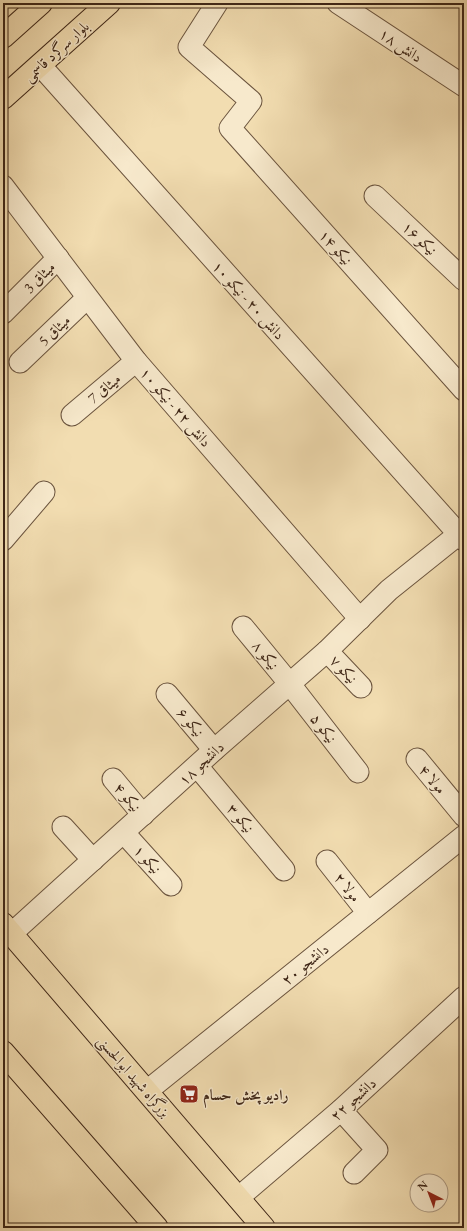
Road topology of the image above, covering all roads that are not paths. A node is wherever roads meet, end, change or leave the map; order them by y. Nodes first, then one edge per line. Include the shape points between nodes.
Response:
1 (41, 3) edge
2 (109, 3) edge
3 (217, 3) edge
4 (338, 3) edge
5 (3, 37) edge
6 (40, 65) junction
7 (464, 86) edge
8 (3, 98) edge
9 (3, 186) edge
10 (375, 196) dead end
11 (58, 258) junction
12 (464, 280) edge
13 (87, 298) junction
14 (3, 313) edge
15 (136, 361) junction
16 (20, 362) dead end
17 (464, 390) edge
18 (72, 415) dead end
19 (44, 492) dead end
20 (462, 535) edge
21 (3, 540) edge
22 (360, 619) junction
23 (243, 627) dead end
24 (327, 651) junction
25 (289, 683) junction
26 (361, 686) dead end
27 (167, 694) dead end
28 (214, 750) junction
29 (417, 759) dead end
30 (198, 766) junction
31 (358, 772) dead end
32 (113, 779) dead end
33 (143, 815) junction
34 (464, 816) edge
35 (63, 827) dead end
36 (124, 832) junction
37 (464, 836) edge
38 (93, 860) junction
39 (327, 861) dead end
40 (284, 870) dead end
41 (171, 885) dead end
42 (368, 913) junction
43 (7, 929) edge
44 (464, 997) edge
45 (3, 1052) edge
46 (147, 1091) junction
47 (341, 1110) junction
48 (354, 1173) dead end
49 (238, 1198) junction
50 (157, 1228) edge
51 (264, 1228) edge

1 - 5 main road
2 - 6 main road, بلوار سرگرد قاسمی
3 - 17 street, نیکو ۱۴ via 189,48 250,101 230,128
4 - 7 street, دانش ۱۸
6 - 8 main road, بلوار سرگرد قاسمی
6 - 20 street, دانش ۲۰ - نیکو ۱۰
9 - 11 street, دانش ۲۲ - نیکو ۱۰
10 - 12 street, نیکو ۱۶
11 - 13 street, دانش ۲۲ - نیکو ۱۰
11 - 14 street, میثاق 3
13 - 15 street, دانش ۲۲ - نیکو ۱۰
13 - 16 street, میثاق 5
15 - 18 street, میثاق 7
15 - 22 street, دانش ۲۲ - نیکو ۱۰
19 - 21 street
20 - 22 street, دانشجو ۱۸ via 389,590
22 - 24 street, دانشجو ۱۸
23 - 25 street, نیکو ۸
24 - 25 street, دانشجو ۱۸
24 - 26 street, نیکو ۷
25 - 28 street, دانشجو ۱۸
25 - 31 street, نیکو ۵
27 - 28 street, نیکو ۶
28 - 30 street, دانشجو ۱۸
29 - 34 street, مولا ۴
30 - 33 street, دانشجو ۱۸
30 - 40 street, نیکو ۳
32 - 33 street, نیکو ۴
33 - 36 street, دانشجو ۱۸
35 - 38 street
36 - 38 street, دانشجو ۱۸
36 - 41 street, نیکو ۱
37 - 42 street, دانشجو ۲۰
38 - 43 street, دانشجو ۱۸
39 - 42 street, مولا ۲
42 - 46 street, دانشجو ۲۰
43 - 46 main road, بزرگراه شهید ابوالحسنی
44 - 47 street, دانشجو ۲۲
45 - 50 main road
46 - 49 main road, بزرگراه شهید ابوالحسنی
47 - 48 street via 377,1150
47 - 49 street, دانشجو ۲۲
49 - 51 main road, بزرگراه شهید ابوالحسنی

